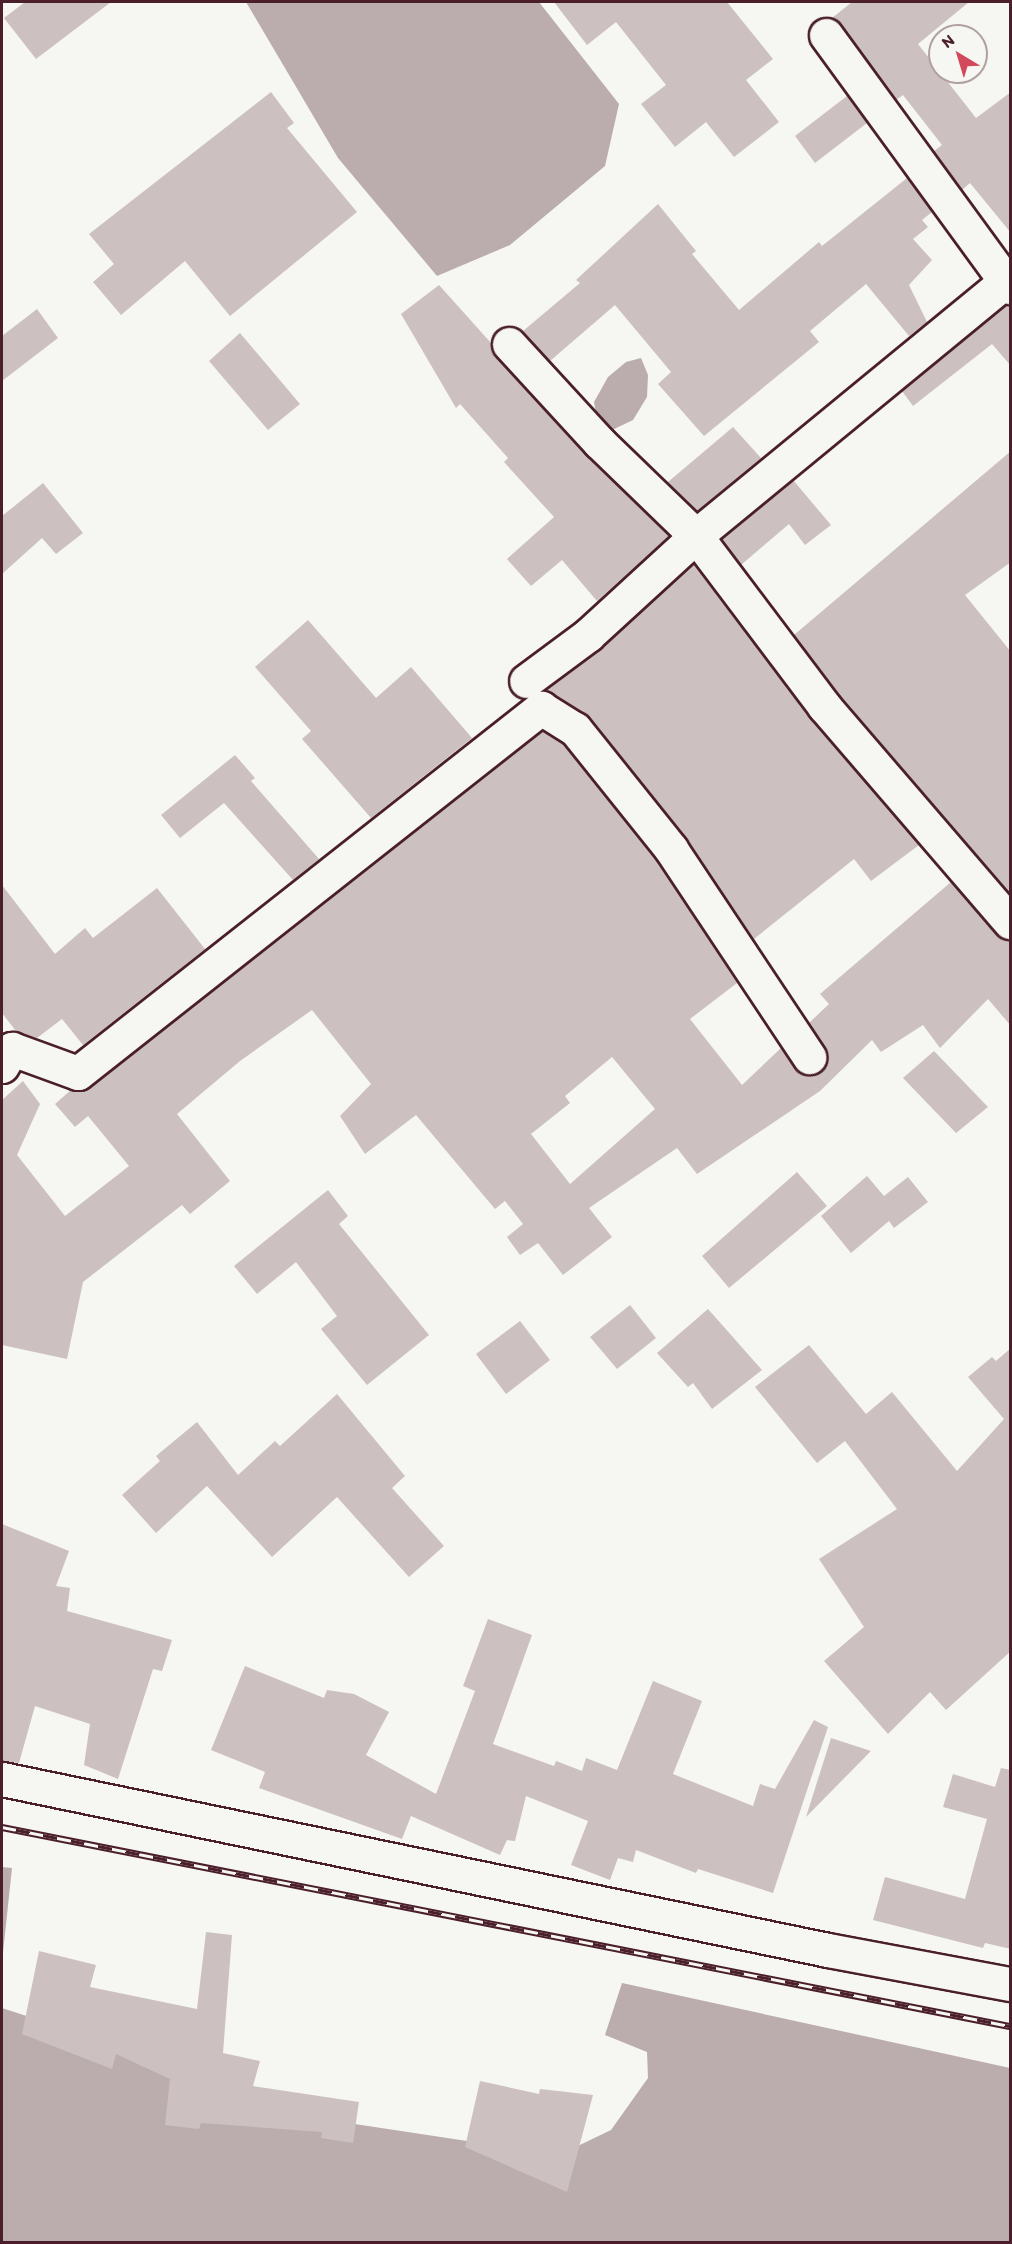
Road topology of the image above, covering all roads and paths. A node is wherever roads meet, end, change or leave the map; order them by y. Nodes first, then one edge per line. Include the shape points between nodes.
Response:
1 (826, 35) dead end
2 (1008, 284) edge
3 (509, 344) dead end
4 (696, 536) junction
5 (526, 681) dead end
6 (1011, 922) edge
7 (809, 1058) dead end
8 (2, 1066) edge
9 (2, 1779) edge
10 (1011, 1984) edge

1 - 2 street
2 - 4 street
3 - 4 street via 599,442
4 - 5 street via 588,635
4 - 6 street via 824,706
7 - 8 street via 671,849 575,729 541,708 78,1073 12,1048
9 - 10 street via 828,1950

